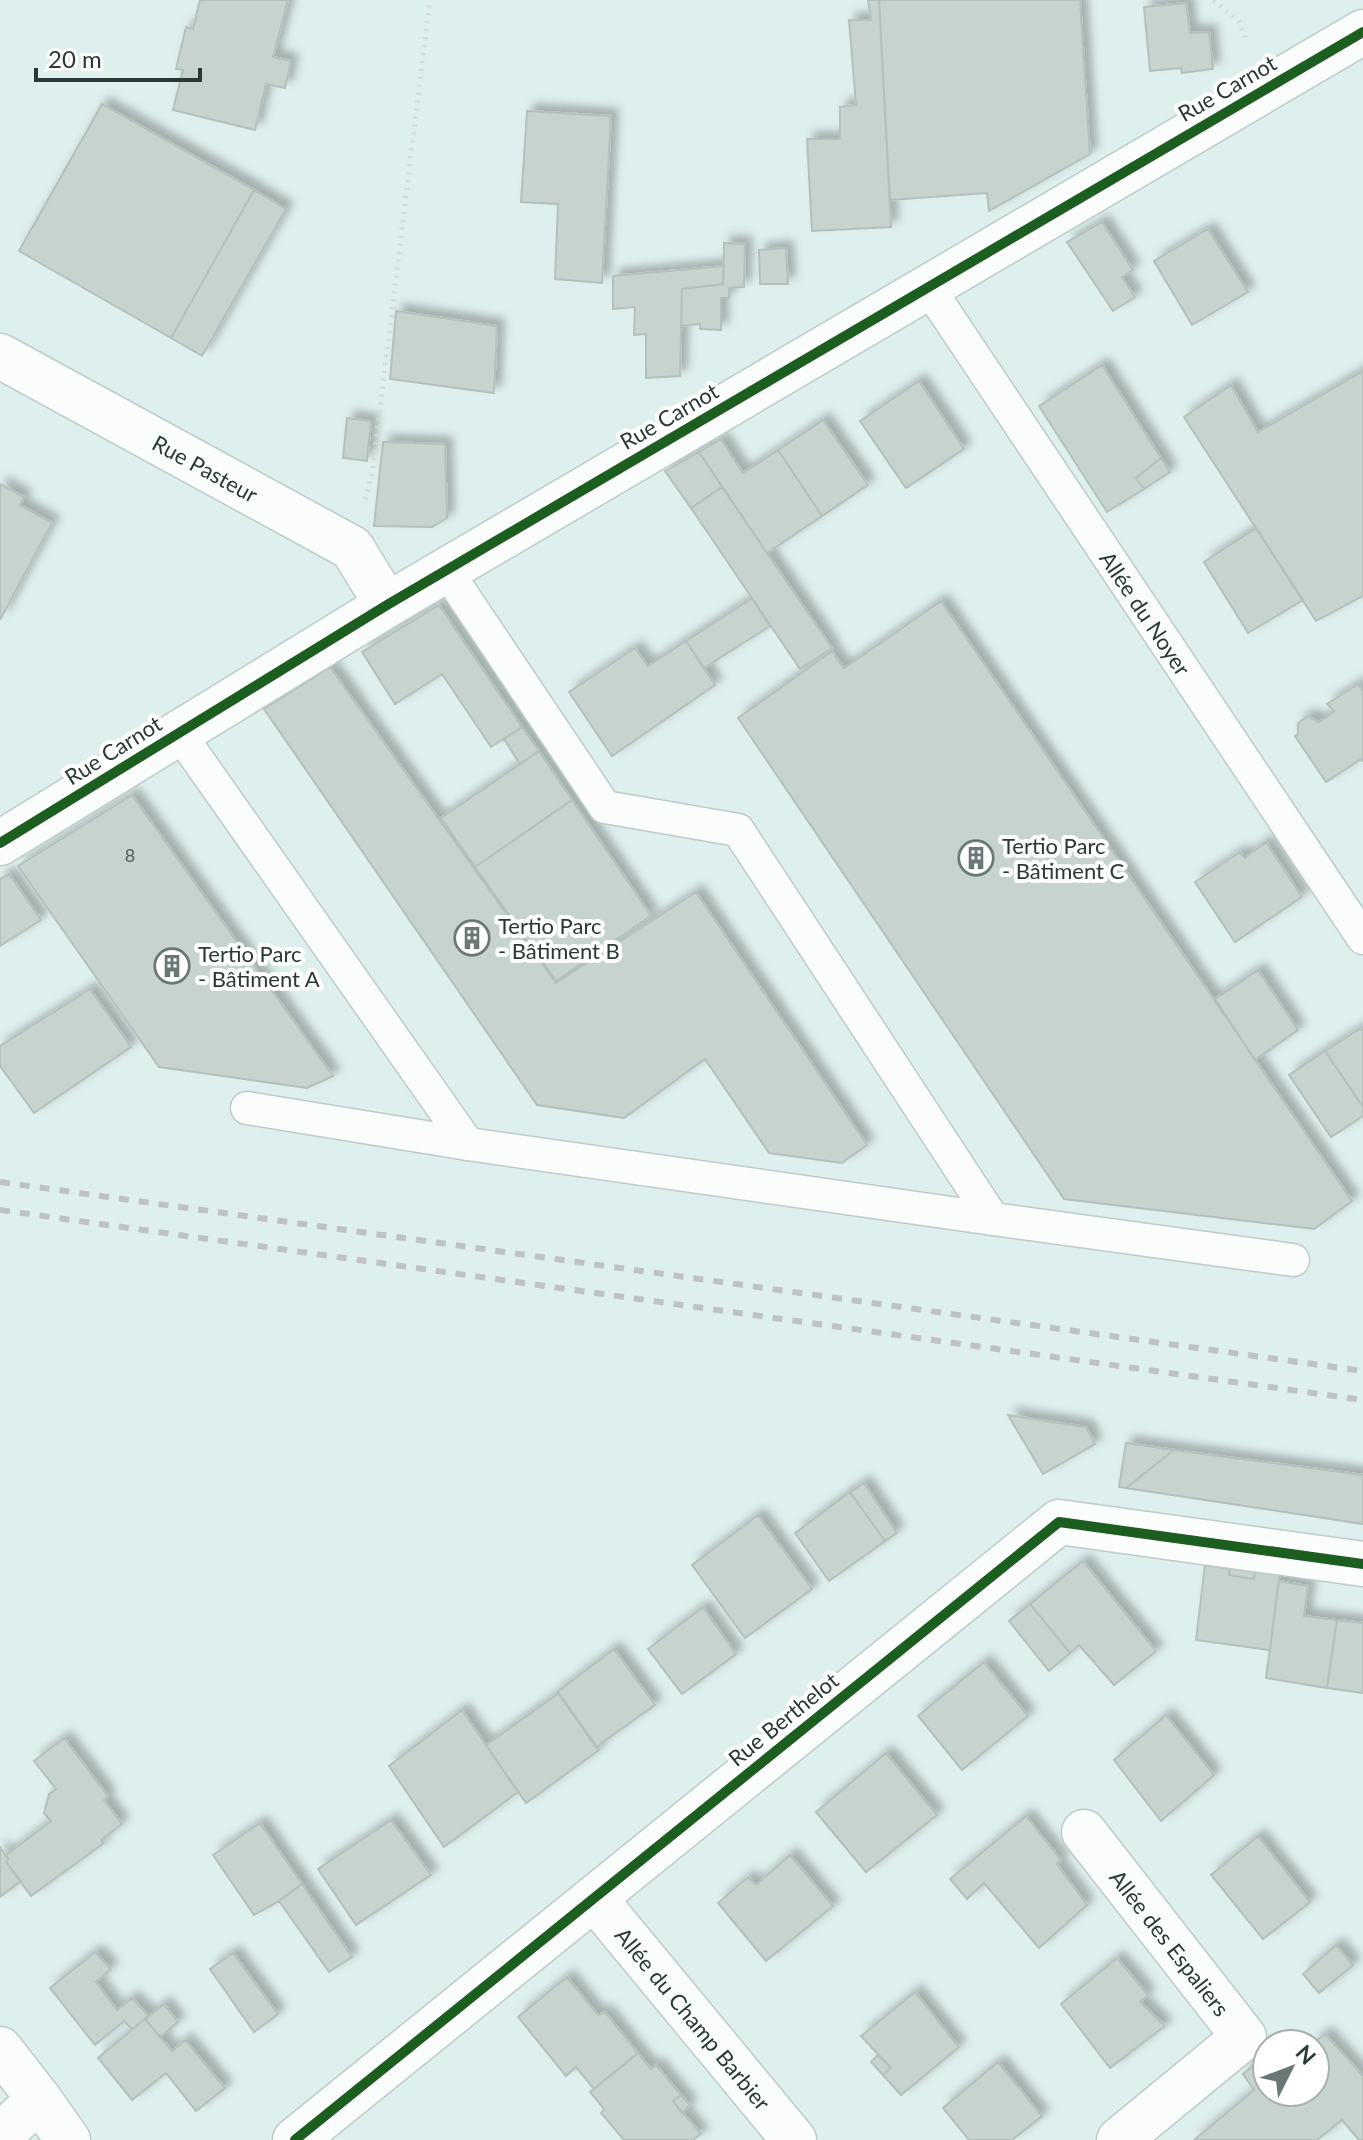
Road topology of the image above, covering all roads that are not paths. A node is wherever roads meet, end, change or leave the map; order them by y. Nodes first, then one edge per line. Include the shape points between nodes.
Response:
1 (1361, 38) edge
2 (928, 287) junction
3 (0, 356) edge
4 (446, 570) junction
5 (387, 605) junction
6 (179, 733) junction
7 (0, 843) edge
8 (1363, 938) edge
9 (247, 1108) dead end
10 (468, 1144) junction
11 (993, 1219) junction
12 (1293, 1260) dead end
13 (1363, 1564) edge
14 (1084, 1832) dead end
15 (594, 1898) junction
16 (0, 2049) edge
17 (39, 2099) junction
18 (0, 2136) edge
19 (68, 2140) edge
20 (295, 2140) edge
21 (794, 2140) edge
22 (1119, 2140) edge

1 - 2 street, Rue Carnot
2 - 4 street, Rue Carnot
2 - 8 lane, Allée du Noyer
3 - 5 street, Rue Pasteur via 352,548
4 - 5 street, Rue Carnot
4 - 11 lane via 605,807 738,830
5 - 6 street, Rue Carnot
6 - 7 street, Rue Carnot
6 - 10 lane
9 - 10 lane
10 - 11 lane
11 - 12 lane
13 - 15 street, Rue Berthelot via 1059,1522
14 - 22 street, Allée des Espaliers via 1244,2037
15 - 20 street, Rue Berthelot
15 - 21 street, Allée du Champ Barbier
16 - 17 street
17 - 18 street
17 - 19 street

